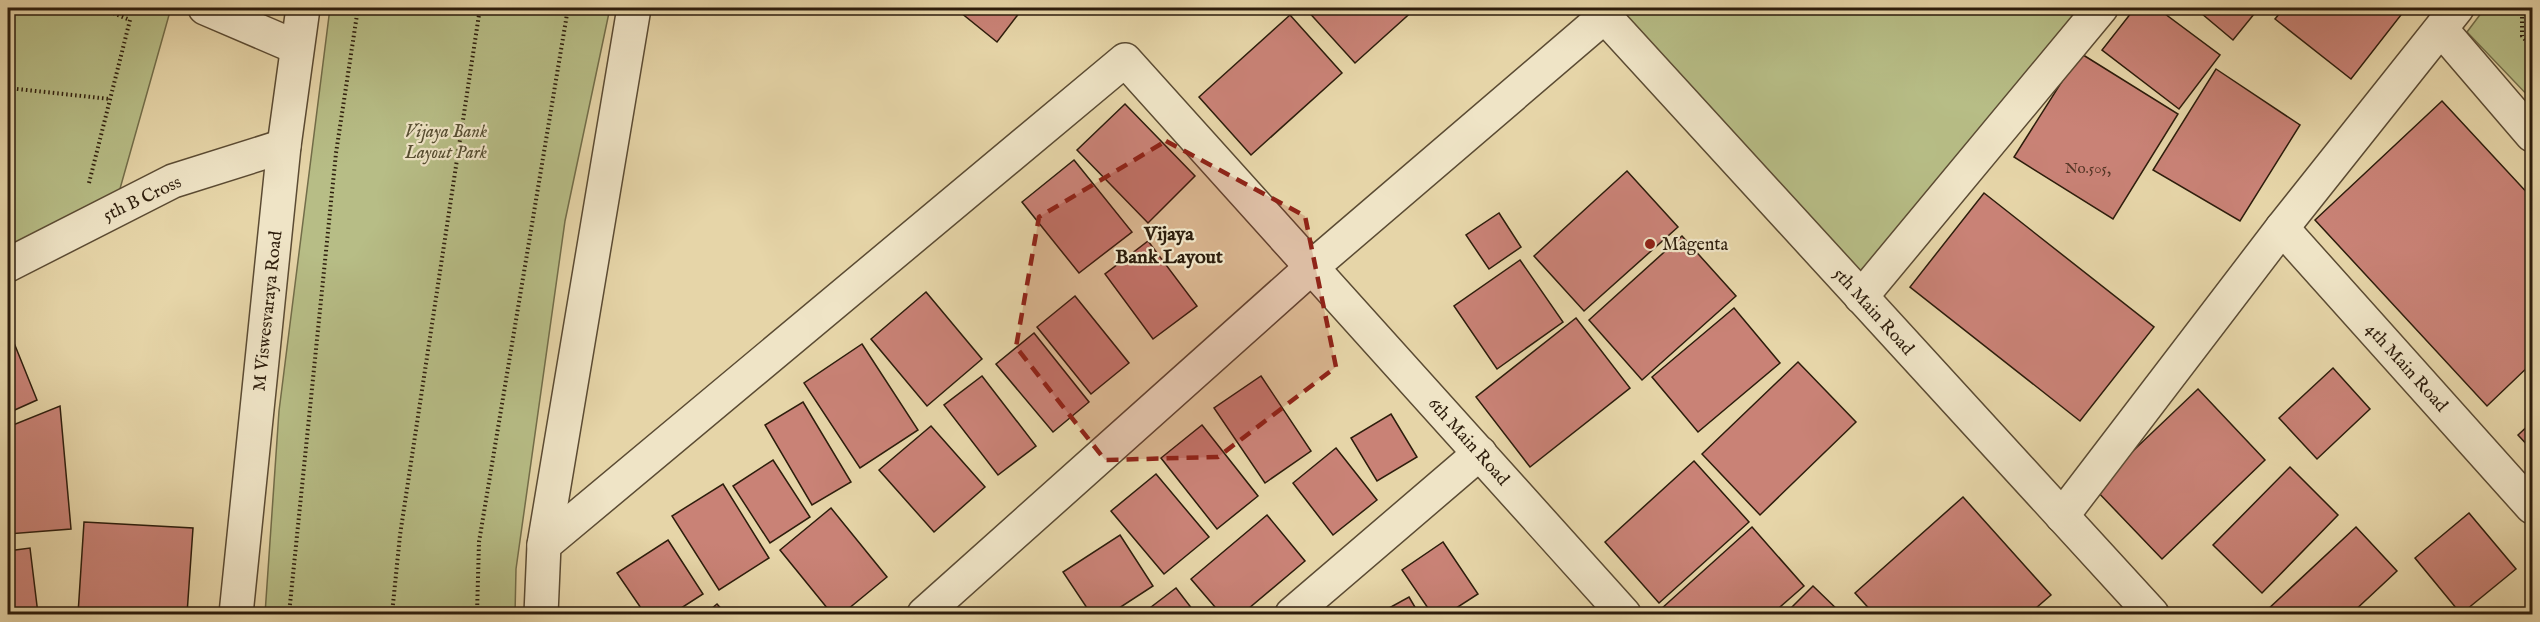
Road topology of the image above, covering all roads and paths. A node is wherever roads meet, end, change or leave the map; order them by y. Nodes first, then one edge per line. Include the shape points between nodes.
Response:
1 (101, 8) edge
2 (205, 8) edge
3 (303, 8) edge
4 (358, 8) edge
5 (480, 8) edge
6 (568, 8) edge
7 (634, 8) edge
8 (2101, 8) edge
9 (2522, 8) edge
10 (1601, 12) edge
11 (2449, 18) edge
12 (296, 47) junction
13 (2532, 48) edge
14 (8, 88) edge
15 (110, 99) junction
16 (2532, 135) edge
17 (284, 146) junction
18 (79, 188) dead end
19 (2282, 228) junction
20 (8, 265) edge
21 (1312, 267) junction
22 (1861, 297) junction
23 (1480, 453) junction
24 (2532, 507) edge
25 (2062, 516) junction
26 (544, 545) junction
27 (236, 615) edge
28 (289, 615) edge
29 (392, 615) edge
30 (477, 615) edge
31 (541, 615) edge
32 (924, 615) edge
33 (1292, 615) edge
34 (1624, 615) edge
35 (2152, 615) edge

1 - 15 path via 130,20
2 - 12 street
3 - 12 street, M Viswesvaraya Road
4 - 28 path via 336,153
5 - 29 path via 402,524
6 - 30 path via 479,542
7 - 26 street
8 - 22 street
9 - 13 path via 2522,36
10 - 21 street
10 - 22 street, 5th Main Road
11 - 16 street
11 - 19 street
12 - 17 street, M Viswesvaraya Road
14 - 15 path
15 - 18 path via 89,183
17 - 20 street, 5th B Cross via 173,181
17 - 27 street, M Viswesvaraya Road
19 - 24 street, 4th Main Road
19 - 25 street
21 - 23 street, 6th Main Road
21 - 26 street, 6th Main Road via 1125,60
21 - 32 street
22 - 25 street, 5th Main Road
23 - 33 street
23 - 34 street, 6th Main Road
25 - 35 street, 5th Main Road
26 - 31 street

